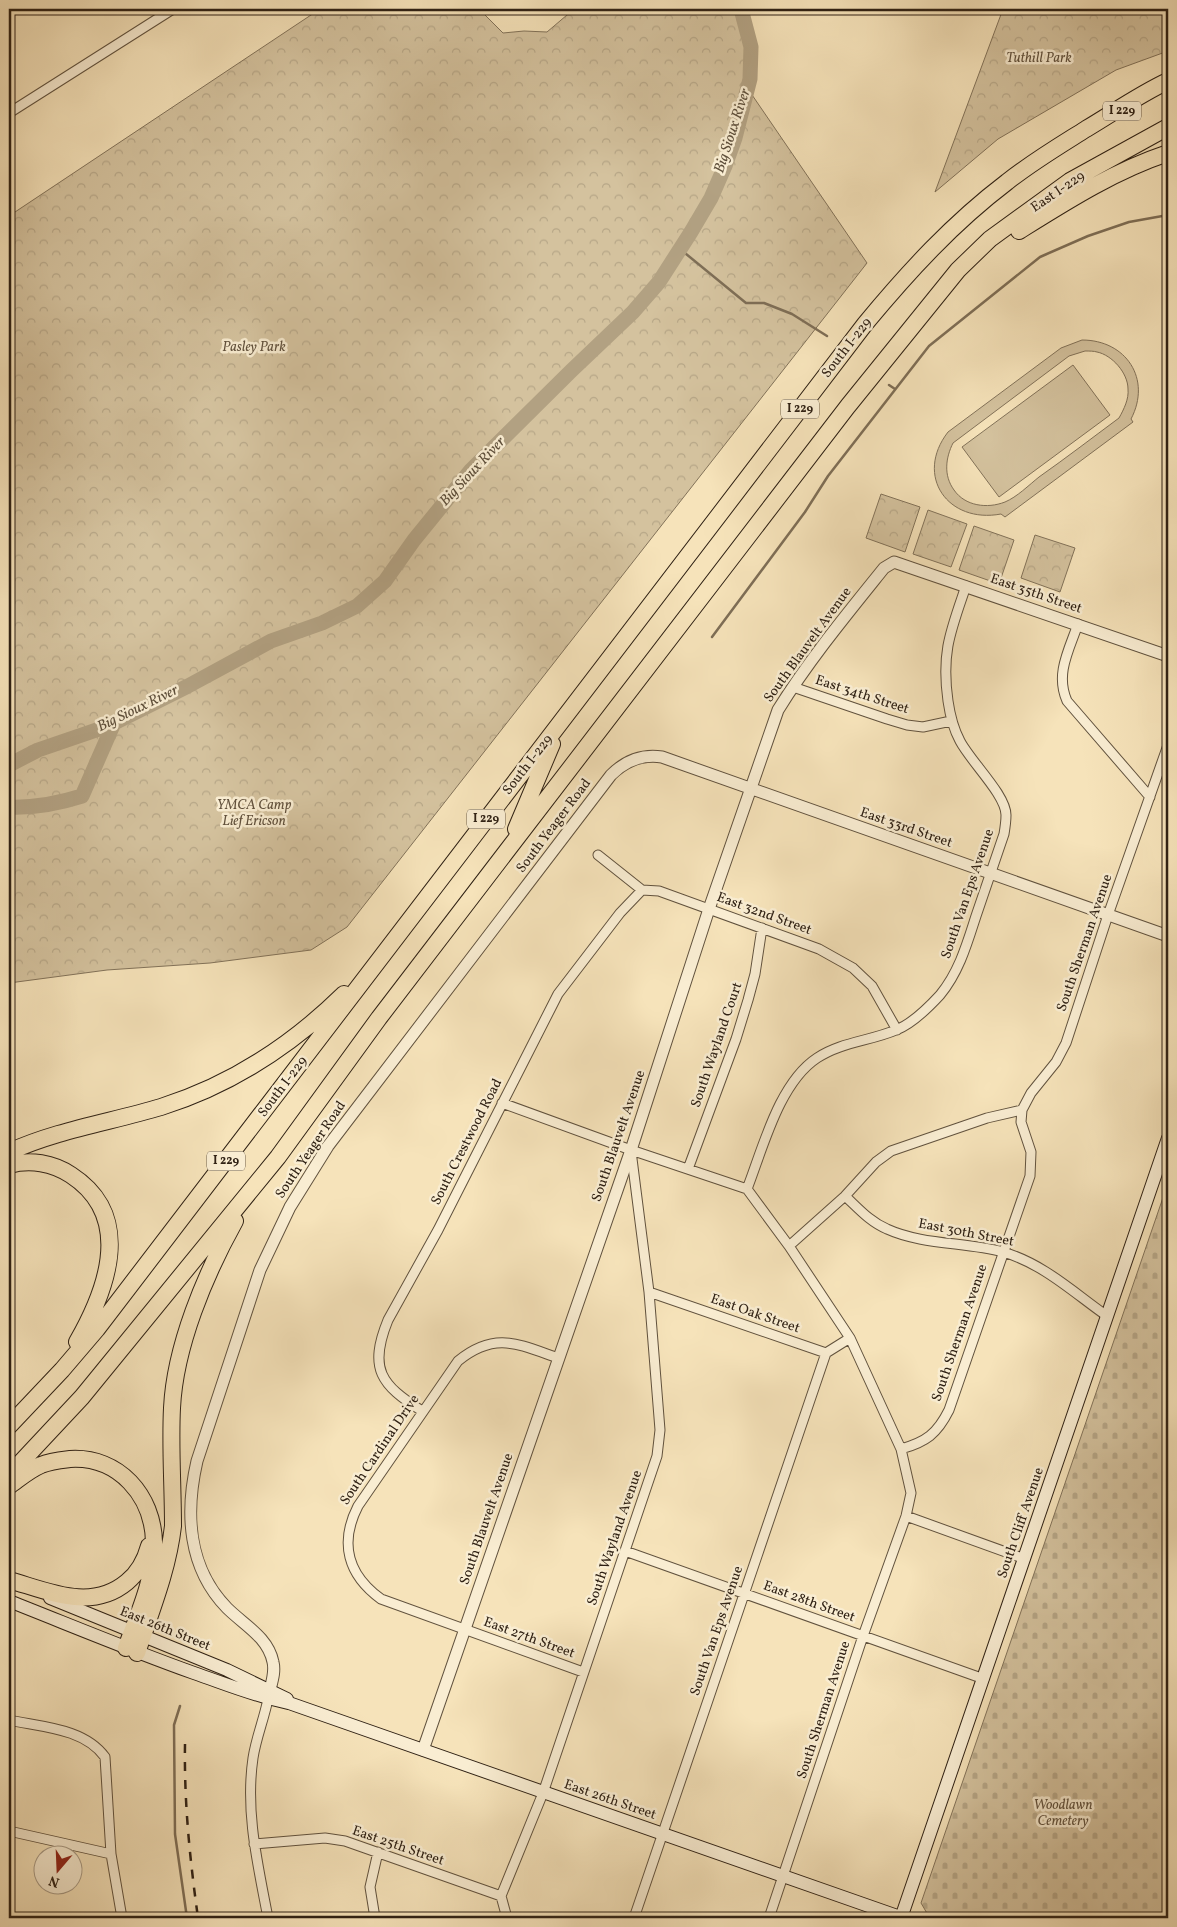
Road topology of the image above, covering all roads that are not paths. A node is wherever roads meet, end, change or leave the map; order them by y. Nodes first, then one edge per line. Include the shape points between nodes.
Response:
1 (171, 9) edge
2 (1168, 81) edge
3 (1168, 90) edge
4 (9, 113) edge
5 (1168, 127) edge
6 (1078, 135) junction
7 (1168, 153) edge
8 (958, 270) junction
9 (894, 562) joint
10 (966, 586) junction
11 (1078, 624) junction
12 (1168, 656) edge
13 (793, 687) junction
14 (562, 722) junction
15 (952, 722) junction
16 (1168, 745) edge
17 (634, 760) joint
18 (751, 789) junction
19 (1150, 797) junction
20 (506, 852) junction
21 (598, 855) dead end
22 (991, 874) junction
23 (642, 890) junction
24 (709, 909) junction
25 (1108, 915) junction
26 (411, 918) junction
27 (762, 928) junction
28 (1168, 936) edge
29 (897, 1030) junction
30 (502, 1103) junction
31 (1022, 1110) junction
32 (1168, 1138) edge
33 (631, 1150) junction
34 (9, 1152) edge
35 (278, 1157) junction
36 (9, 1166) edge
37 (688, 1170) junction
38 (747, 1189) junction
39 (845, 1196) junction
40 (789, 1246) junction
41 (1003, 1252) junction
42 (649, 1292) junction
43 (1108, 1316) junction
44 (850, 1338) junction
45 (826, 1352) junction
46 (558, 1358) junction
47 (34, 1400) junction
48 (422, 1412) junction
49 (9, 1426) edge
50 (901, 1449) junction
51 (9, 1474) edge
52 (9, 1486) edge
53 (906, 1516) junction
54 (152, 1524) junction
55 (625, 1551) junction
56 (1025, 1559) junction
57 (9, 1580) edge
58 (744, 1593) junction
59 (9, 1601) edge
60 (465, 1630) junction
61 (137, 1634) junction
62 (863, 1636) junction
63 (131, 1650) junction
64 (583, 1672) junction
65 (984, 1679) junction
66 (269, 1694) junction
67 (9, 1720) edge
68 (423, 1750) junction
69 (543, 1793) junction
70 (9, 1831) edge
71 (662, 1834) junction
72 (254, 1844) junction
73 (378, 1852) junction
74 (111, 1854) junction
75 (783, 1877) junction
76 (501, 1896) junction
77 (122, 1918) edge
78 (268, 1918) edge
79 (375, 1918) edge
80 (507, 1918) edge
81 (634, 1918) edge
82 (769, 1918) edge
83 (902, 1918) edge

1 - 4 street
2 - 6 highway
3 - 6 highway, I 229
5 - 8 highway, East I-229 / I 229 via 1070,181 990,239
6 - 14 highway, South I-229 / I 229 via 1038,159 988,197 942,238 896,286
7 - 8 highway via 1097,184 1059,205
8 - 20 highway, I 229 via 848,406
9 - 10 street, East 35th Street
9 - 13 street, South Blauvelt Avenue via 884,568
10 - 11 street, East 35th Street
10 - 15 street, South Van Eps Avenue via 948,638 944,661
11 - 12 street, East 35th Street
11 - 19 street via 1062,670 1061,681 1067,701
13 - 15 street, East 34th Street via 908,725 924,727
13 - 18 street, South Blauvelt Avenue via 778,710
14 - 20 highway
14 - 26 highway, South I-229 / I 229
15 - 22 street, South Van Eps Avenue via 973,762 1001,796 1006,814 1004,834
16 - 19 street, South Sherman Avenue
17 - 18 street, East 33rd Street via 662,757
17 - 66 street, South Yeager Road via 611,775 328,1146 290,1207 260,1270 197,1461 190,1510 191,1533 210,1586 227,1607 262,1638 270,1651 274,1675
18 - 22 street, East 33rd Street
18 - 24 street, South Blauvelt Avenue
19 - 25 street, South Sherman Avenue
20 - 35 highway, I 229
21 - 23 street, East 32nd Street
22 - 25 street, East 33rd Street
22 - 29 street, South Van Eps Avenue via 959,966 940,994
23 - 24 street, East 32nd Street via 658,891
23 - 30 street, South Crestwood Road via 620,913 558,994
24 - 27 street, East 32nd Street
24 - 33 street, South Blauvelt Avenue
25 - 28 street, East 33rd Street
25 - 31 street, South Sherman Avenue via 1066,1043
26 - 34 highway via 326,1012 250,1067 188,1098
26 - 47 highway, South I-229 / I 229 via 97,1329
27 - 29 street, East 32nd Street via 819,949 853,968 872,986
27 - 37 street, South Wayland Court via 746,1008
29 - 38 street, South Van Eps Avenue via 842,1046 817,1058 803,1070 780,1103
30 - 33 street
30 - 48 street, South Crestwood Road via 382,1335 378,1360 385,1382 398,1396
31 - 39 street via 987,1118 891,1151 876,1162
31 - 41 street, South Sherman Avenue via 1022,1122 1031,1152 1030,1176
32 - 43 main road, South Cliff Avenue
33 - 37 street
33 - 42 street, South Wayland Avenue
33 - 46 street, South Blauvelt Avenue
35 - 51 highway, I 229 via 82,1397
35 - 61 highway via 228,1235 206,1279 187,1332 172,1408 171,1545 167,1565
36 - 47 highway via 24,1162 44,1164 66,1172 85,1185 106,1216 110,1242 106,1274 90,1318 74,1347
37 - 38 street
38 - 40 street
39 - 40 street
39 - 41 street, East 30th Street via 868,1218 886,1229
40 - 44 street
41 - 43 street, East 30th Street via 1030,1262
41 - 50 street, South Sherman Avenue via 944,1420 927,1439
42 - 45 street, East Oak Street
42 - 55 street, South Wayland Avenue via 660,1430 658,1456
43 - 56 main road, South Cliff Avenue
44 - 45 street
44 - 50 street
45 - 58 street, South Van Eps Avenue
46 - 48 street, South Cardinal Drive via 505,1342 472,1349 458,1360
46 - 60 street, South Blauvelt Avenue
47 - 49 highway, South I-229 / I 229
48 - 60 street, South Cardinal Drive via 358,1506 351,1519 347,1548 361,1581 381,1599
50 - 53 street, South Sherman Avenue via 912,1493
52 - 54 highway via 41,1465 52,1462 74,1459 101,1464 114,1469 132,1483 146,1504
53 - 56 street
53 - 62 street, South Sherman Avenue
54 - 57 highway via 148,1551 139,1571 120,1587 102,1596 68,1597
54 - 61 highway via 152,1569
55 - 58 street, East 28th Street
55 - 64 street, South Wayland Avenue
56 - 65 main road, South Cliff Avenue
57 - 61 main road, East 26th Street
58 - 62 street, East 28th Street
58 - 71 street, South Van Eps Avenue
59 - 63 main road, East 26th Street
60 - 64 street, East 27th Street
60 - 68 street, South Blauvelt Avenue
61 - 63 highway
61 - 66 main road, East 26th Street via 227,1670
62 - 65 street, East 28th Street
62 - 75 street, South Sherman Avenue
63 - 66 main road, East 26th Street
64 - 69 street, South Wayland Avenue
65 - 83 main road, South Cliff Avenue
66 - 68 main road, East 26th Street
66 - 72 street via 252,1761 250,1797
67 - 74 street via 68,1732 97,1746 105,1757
68 - 69 main road, East 26th Street
69 - 71 main road, East 26th Street
69 - 76 street, South Wayland Avenue
70 - 74 street
71 - 75 main road, East 26th Street
71 - 81 street, South Van Eps Avenue
72 - 73 street, East 25th Street via 325,1838
72 - 78 street
73 - 76 street, East 25th Street
73 - 79 street via 370,1887
74 - 77 street
75 - 82 street, South Sherman Avenue
75 - 83 main road, East 26th Street
76 - 80 street

